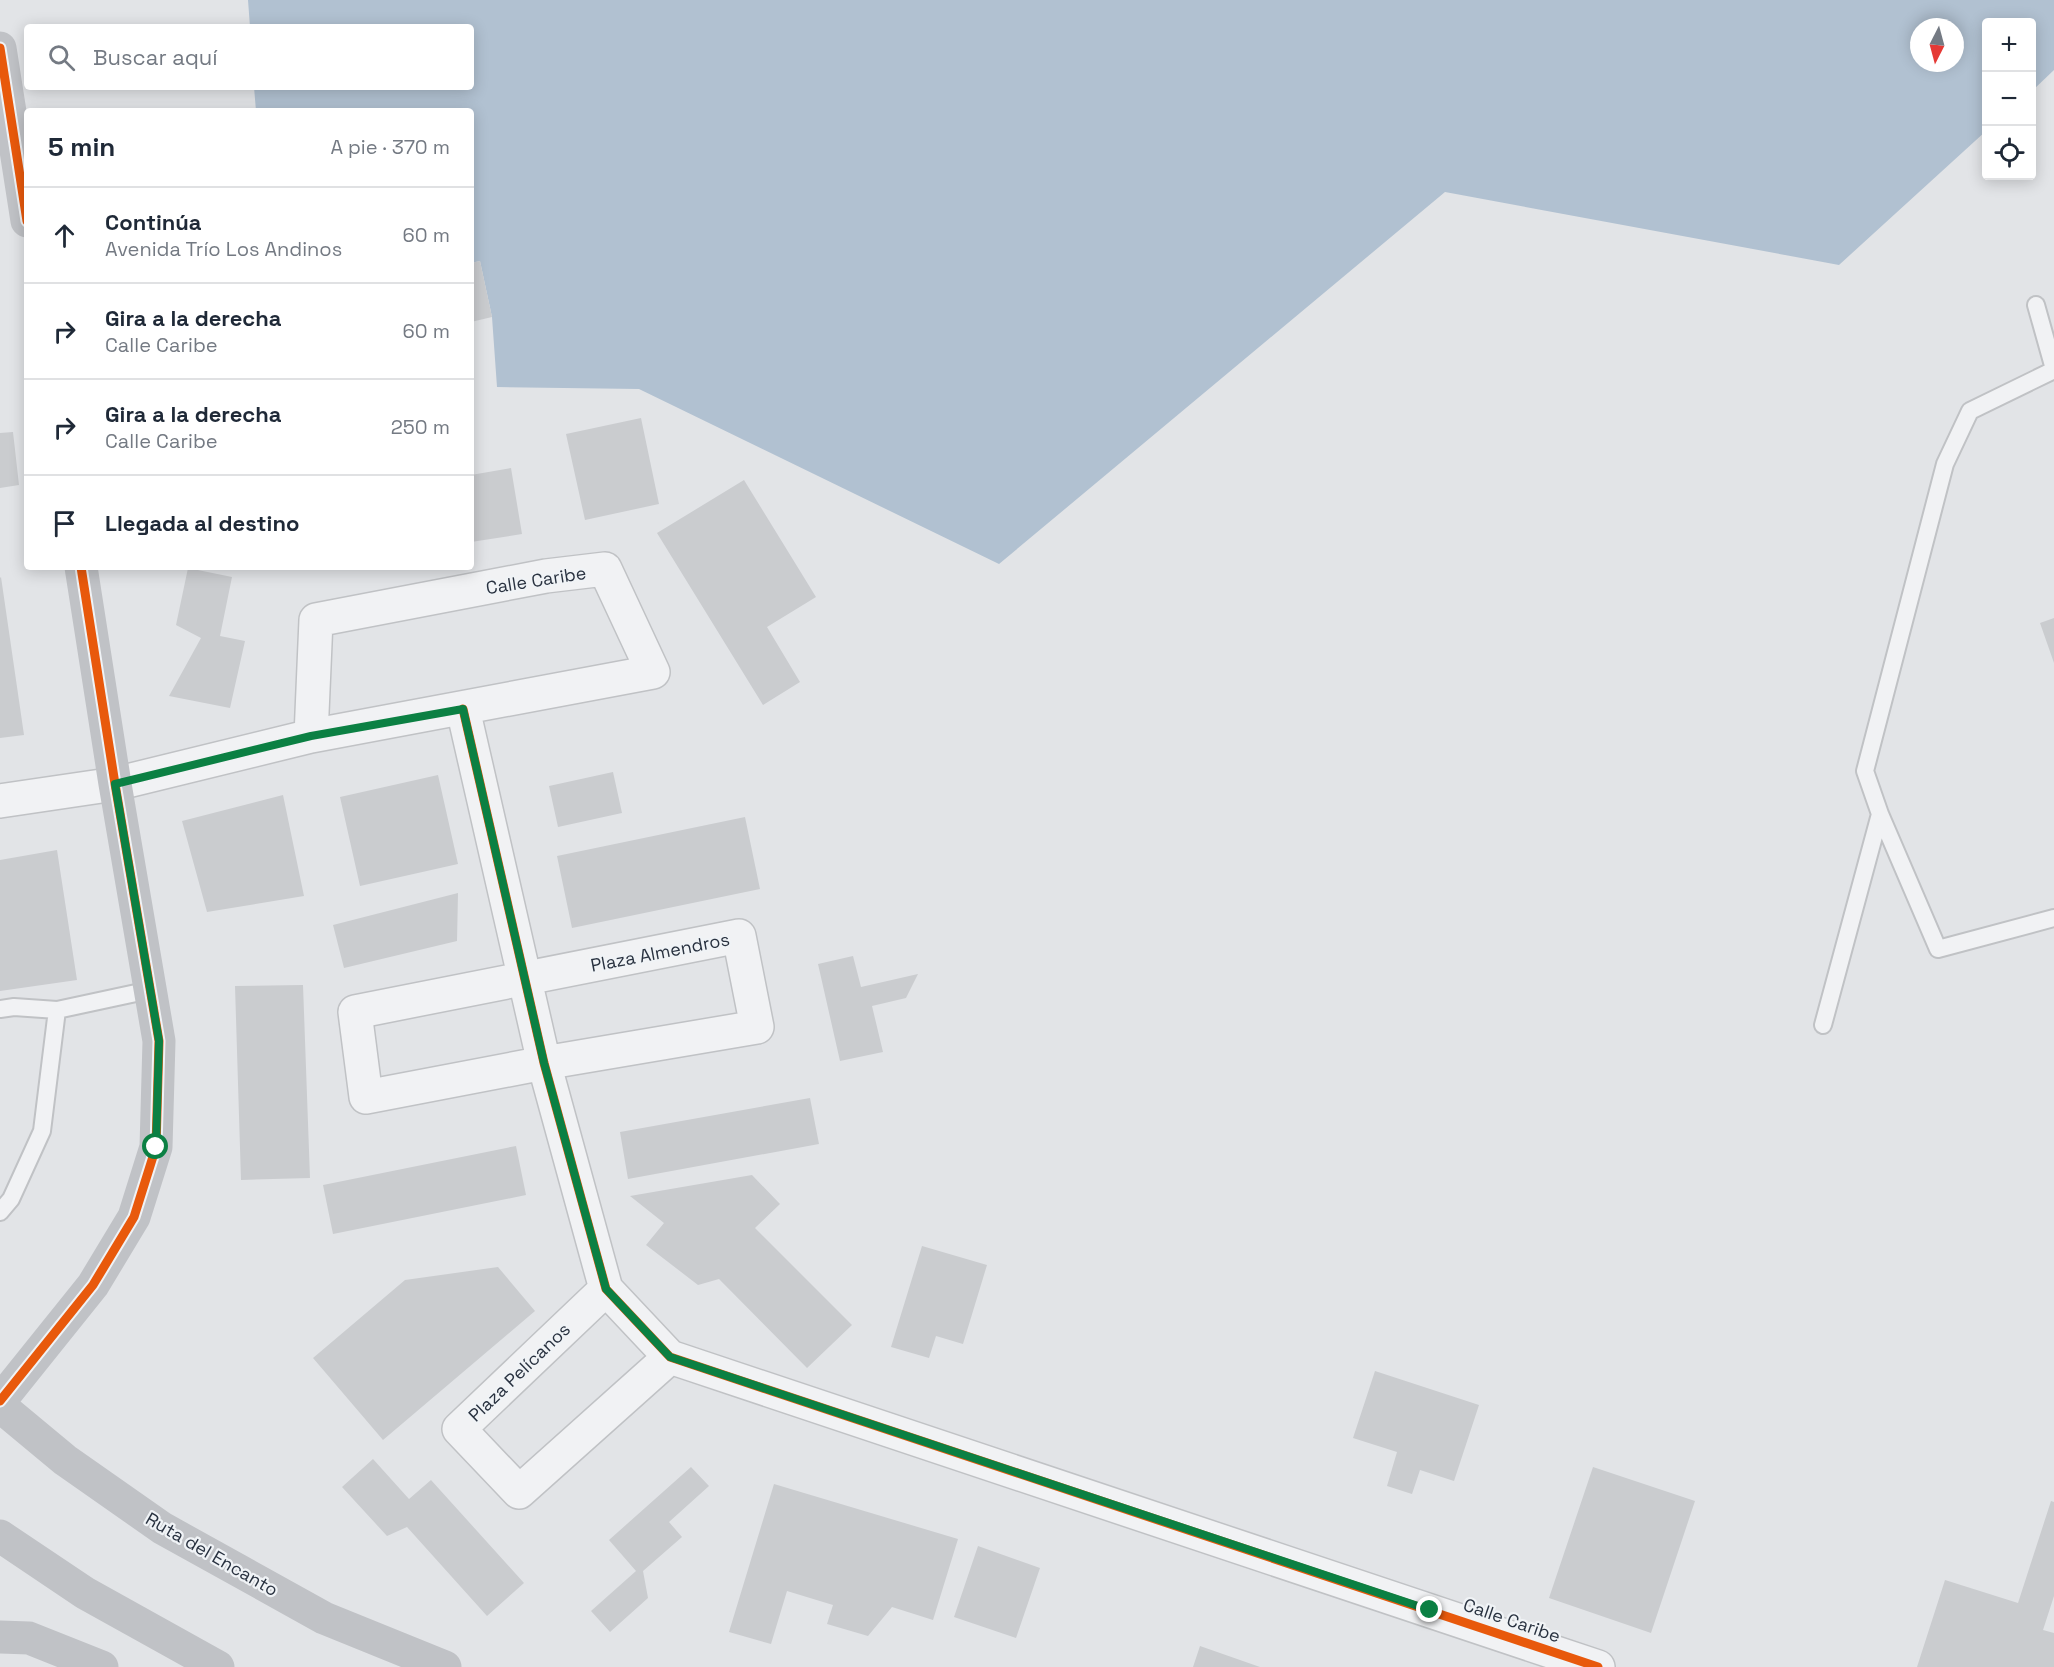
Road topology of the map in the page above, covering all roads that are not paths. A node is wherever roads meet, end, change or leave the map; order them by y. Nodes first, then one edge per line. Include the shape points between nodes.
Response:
1 (0, 48) edge
2 (24, 202) edge
3 (2036, 305) dead end
4 (2054, 370) edge
5 (81, 570) edge
6 (463, 709) junction
7 (311, 736) junction
8 (115, 784) junction
9 (0, 801) edge
10 (1880, 814) junction
11 (2054, 918) edge
12 (525, 978) junction
13 (150, 990) junction
14 (0, 1009) edge
15 (57, 1010) junction
16 (1823, 1025) dead end
17 (544, 1063) junction
18 (0, 1212) edge
19 (606, 1289) junction
20 (670, 1357) junction
21 (0, 1401) edge
22 (0, 1406) edge
23 (0, 1536) edge
24 (0, 1637) edge
25 (102, 1667) edge
26 (218, 1667) edge
27 (445, 1667) edge
28 (1598, 1667) edge

1 - 2 street
3 - 4 lane
4 - 10 lane via 1970,411 1946,464 1865,771
5 - 8 street
6 - 7 street, Calle Caribe
6 - 7 street, Calle Caribe via 653,672 605,569 546,576 316,620
6 - 12 street, Calle Caribe
7 - 8 street, Calle Caribe
8 - 9 street, Calle Caribe
8 - 13 street
10 - 11 lane via 1938,950
10 - 16 lane
12 - 17 street, Calle Caribe
12 - 17 street via 355,1012 366,1097
12 - 17 street, Plaza Almendros via 739,936 757,1027
13 - 15 lane
13 - 21 street via 159,1041 156,1147 134,1217 93,1286
14 - 15 lane
15 - 18 lane via 42,1131 11,1199
17 - 19 street, Calle Caribe
19 - 20 street, Calle Caribe
19 - 20 street, Plaza Pelícanos via 459,1430 519,1492
20 - 28 street, Calle Caribe
22 - 27 street, Ruta del Encanto via 65,1460 162,1528 324,1618
23 - 26 street via 85,1593
24 - 25 street via 29,1638

